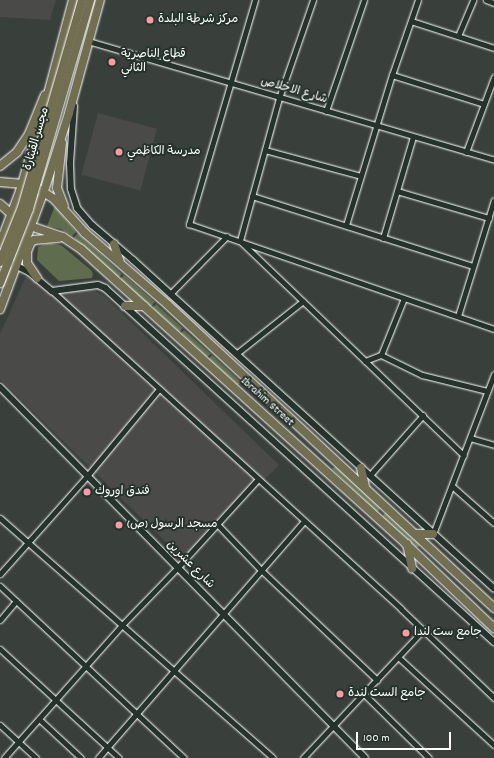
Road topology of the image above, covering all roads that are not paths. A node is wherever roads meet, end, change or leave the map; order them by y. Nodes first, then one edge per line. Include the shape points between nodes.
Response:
1 (73, 0) edge
2 (82, 0) edge
3 (90, 0) edge
4 (100, 0) edge
5 (254, 0) edge
6 (313, 0) edge
7 (364, 0) edge
8 (418, 0) edge
9 (473, 0) edge
10 (486, 0) edge
11 (494, 3) edge
12 (411, 20) junction
13 (458, 36) junction
14 (88, 42) junction
15 (494, 48) edge
16 (55, 71) junction
17 (392, 75) junction
18 (494, 77) edge
19 (229, 83) junction
20 (76, 85) junction
21 (280, 98) junction
22 (484, 104) junction
23 (326, 111) junction
24 (377, 126) junction
25 (64, 127) junction
26 (413, 137) junction
27 (34, 142) junction
28 (57, 148) junction
29 (265, 150) junction
30 (466, 152) junction
31 (494, 160) edge
32 (0, 166) edge
33 (361, 176) junction
34 (0, 182) edge
35 (22, 183) junction
36 (44, 191) junction
37 (397, 191) junction
38 (252, 196) junction
39 (494, 200) edge
40 (0, 204) edge
41 (65, 211) junction
42 (11, 214) junction
43 (489, 218) junction
44 (346, 226) junction
45 (32, 228) junction
46 (227, 236) junction
47 (384, 238) junction
48 (67, 239) junction
49 (34, 240) junction
50 (240, 241) junction
51 (0, 244) edge
52 (114, 244) junction
53 (23, 249) junction
54 (0, 259) edge
55 (0, 262) edge
56 (120, 263) junction
57 (17, 266) junction
58 (473, 266) junction
59 (37, 278) junction
60 (0, 283) edge
61 (52, 291) junction
62 (170, 294) junction
63 (404, 298) junction
64 (303, 301) junction
65 (125, 306) junction
66 (144, 306) junction
67 (0, 309) edge
68 (458, 316) junction
69 (494, 329) edge
70 (236, 354) junction
71 (381, 356) junction
72 (365, 361) junction
73 (494, 374) edge
74 (0, 387) edge
75 (159, 389) junction
76 (487, 391) junction
77 (423, 416) junction
78 (290, 418) junction
79 (280, 430) junction
80 (470, 438) junction
81 (494, 445) edge
82 (464, 456) junction
83 (361, 468) junction
84 (370, 475) junction
85 (87, 476) junction
86 (258, 479) junction
87 (452, 486) junction
88 (365, 487) junction
89 (0, 518) edge
90 (304, 521) junction
91 (494, 522) edge
92 (217, 524) junction
93 (416, 534) junction
94 (433, 534) junction
95 (29, 542) junction
96 (406, 544) junction
97 (178, 567) junction
98 (412, 568) junction
99 (261, 570) junction
100 (0, 574) edge
101 (0, 586) edge
102 (494, 588) edge
103 (16, 601) junction
104 (494, 608) edge
105 (223, 614) junction
106 (0, 620) edge
107 (122, 625) junction
108 (494, 628) edge
109 (422, 630) junction
110 (494, 642) edge
111 (0, 649) edge
112 (398, 657) junction
113 (86, 666) junction
114 (174, 671) junction
115 (377, 680) junction
116 (364, 694) junction
117 (494, 698) edge
118 (55, 700) junction
119 (136, 713) junction
120 (39, 719) junction
121 (0, 725) edge
122 (334, 726) junction
123 (18, 742) junction
124 (494, 745) edge
125 (107, 747) junction
126 (4, 758) edge
127 (36, 758) edge
128 (81, 758) edge
129 (98, 758) edge
130 (119, 758) edge
131 (184, 758) edge
132 (273, 758) edge
133 (303, 758) edge
134 (365, 758) edge
135 (429, 758) edge

1 - 16 main road
2 - 55 main road, مجسر القيثارة, bridge via 22,207
3 - 60 main road, مجسر القيثارة, bridge via 29,209
4 - 14 main road
5 - 19 street
6 - 21 street
7 - 23 street
8 - 12 street
9 - 13 street
10 - 11 street
12 - 13 street
12 - 17 street
13 - 15 street
14 - 19 street, شارع الاخلاص
14 - 20 main road
16 - 27 main road
16 - 32 main road via 29,134 17,152
17 - 22 street
17 - 24 street
18 - 22 street
19 - 21 street, شارع الاخلاص
19 - 46 street via 189,224
20 - 25 main road
20 - 52 street via 70,163 73,199 77,208 92,225
21 - 23 street, شارع الاخلاص
21 - 29 street
22 - 30 street
23 - 24 street, شارع الاخلاص
24 - 26 street, شارع الاخلاص
24 - 33 street
25 - 28 main road
25 - 41 main road via 57,188
26 - 30 street, شارع الاخلاص
26 - 37 street
27 - 28 main road via 36,150 43,153 51,154
27 - 35 main road
28 - 36 main road
29 - 33 street
29 - 38 street
30 - 31 street, شارع الاخلاص
33 - 44 street
34 - 35 main road, Ibrahim Street
35 - 36 main road, Ibrahim Street
35 - 42 main road
36 - 41 main road, Ibrahim Street
36 - 45 main road
37 - 43 street
37 - 47 street
38 - 44 street
38 - 50 street
39 - 43 street
40 - 42 main road, Ibrahim Street
41 - 56 main road, Ibrahim Street via 85,233
42 - 45 main road, Ibrahim Street
42 - 51 main road
43 - 58 street
44 - 47 street
45 - 48 main road, Ibrahim Street
45 - 53 main road
46 - 50 street
46 - 62 street
47 - 58 street
48 - 49 main road
48 - 66 main road, Ibrahim Street
49 - 53 main road
49 - 59 main road via 28,247 27,256 31,270
50 - 63 street
50 - 64 street
52 - 56 main road
52 - 62 street
53 - 57 main road
54 - 57 street
56 - 78 main road, Ibrahim Street
57 - 59 street
57 - 67 main road
58 - 68 street
59 - 61 street
61 - 65 street via 102,286
61 - 75 street
62 - 70 street
63 - 68 street
63 - 71 street
64 - 70 street
64 - 72 street
65 - 66 main road
65 - 98 street
66 - 79 main road, Ibrahim Street
68 - 69 street
70 - 83 street
71 - 72 street
71 - 76 street via 422,375
72 - 77 street
73 - 76 street
74 - 85 street, شارع عشرين
75 - 85 street
75 - 86 street
76 - 80 street
77 - 82 street
77 - 84 street
78 - 79 main road
78 - 88 main road, Ibrahim Street
79 - 96 main road, Ibrahim Street
80 - 81 street
80 - 82 street
82 - 87 street
83 - 84 street
83 - 88 main road
84 - 94 street
85 - 95 street
85 - 97 street, شارع عشرين
86 - 90 street
86 - 92 street
87 - 91 street
87 - 94 street
88 - 93 main road, Ibrahim Street
89 - 95 street
90 - 99 street
90 - 109 street
92 - 97 street
92 - 99 street
93 - 94 main road
93 - 104 main road, Ibrahim Street
94 - 102 street
95 - 100 street
95 - 107 street
96 - 98 main road
96 - 108 main road, Ibrahim Street
97 - 105 street, شارع عشرين
97 - 107 street
98 - 110 street
99 - 105 street
99 - 115 street
101 - 103 street
103 - 106 street
103 - 113 street
105 - 114 street
105 - 122 street, شارع عشرين
107 - 113 street
107 - 114 street
109 - 112 street
109 - 117 street
111 - 118 street
112 - 115 street
112 - 124 street
113 - 118 street
113 - 119 street
114 - 119 street
114 - 132 street
115 - 116 street
116 - 122 street
116 - 135 street
118 - 120 street
118 - 125 street
119 - 125 street
119 - 131 street
120 - 123 street
120 - 128 street
121 - 123 street
122 - 133 street
122 - 134 street, شارع عشرين
123 - 126 street
123 - 127 street
125 - 129 street
125 - 130 street

